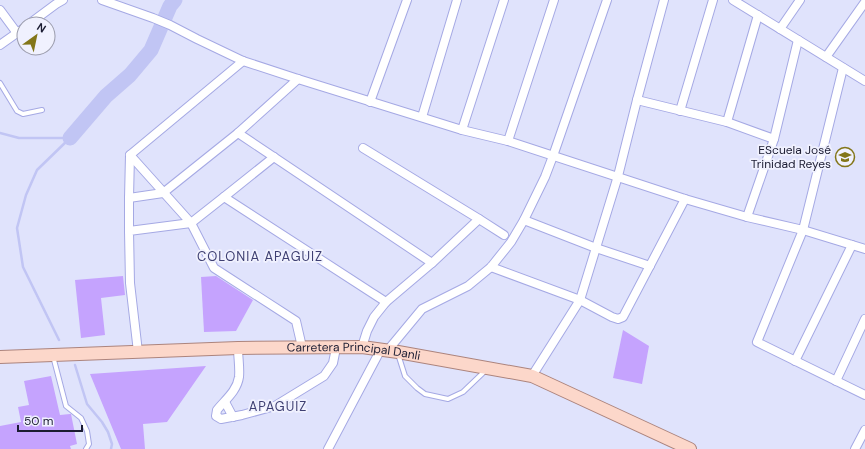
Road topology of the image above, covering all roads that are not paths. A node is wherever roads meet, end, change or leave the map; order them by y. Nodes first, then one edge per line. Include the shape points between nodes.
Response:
1 (64, 0) edge
2 (102, 0) edge
3 (407, 0) edge
4 (457, 0) edge
5 (504, 0) edge
6 (554, 0) edge
7 (607, 0) edge
8 (664, 0) edge
9 (713, 0) edge
10 (734, 0) edge
11 (800, 0) edge
12 (54, 2) edge
13 (865, 2) edge
14 (0, 10) edge
15 (758, 15) junction
16 (38, 16) edge
17 (780, 29) junction
18 (16, 32) edge
19 (16, 34) edge
20 (798, 40) junction
21 (0, 45) edge
22 (826, 57) junction
23 (243, 61) junction
24 (843, 68) junction
25 (298, 79) junction
26 (865, 81) edge
27 (0, 83) edge
28 (637, 100) junction
29 (370, 102) junction
30 (42, 110) dead end
31 (680, 110) junction
32 (422, 117) junction
33 (727, 122) junction
34 (462, 130) junction
35 (238, 133) junction
36 (774, 139) junction
37 (508, 140) junction
38 (363, 148) dead end
39 (130, 155) junction
40 (553, 156) junction
41 (274, 157) junction
42 (618, 176) junction
43 (163, 193) junction
44 (128, 198) junction
45 (224, 198) junction
46 (685, 199) junction
47 (747, 217) junction
48 (479, 219) junction
49 (524, 220) junction
50 (190, 223) junction
51 (803, 230) junction
52 (128, 231) junction
53 (504, 235) dead end
54 (852, 245) junction
55 (596, 248) junction
56 (865, 249) edge
57 (432, 263) junction
58 (650, 266) junction
59 (491, 267) junction
60 (580, 300) junction
61 (386, 302) junction
62 (865, 319) edge
63 (302, 347) junction
64 (362, 347) junction
65 (238, 348) junction
66 (336, 348) junction
67 (389, 350) junction
68 (138, 352) junction
69 (53, 355) junction
70 (0, 357) edge
71 (795, 361) junction
72 (488, 368) junction
73 (532, 376) junction
74 (836, 380) junction
75 (865, 395) edge
76 (225, 402) junction
77 (233, 417) junction
78 (865, 430) edge
79 (86, 449) edge
80 (328, 449) edge
81 (690, 449) edge
82 (855, 449) edge

1 - 12 street
2 - 23 street via 170,25
3 - 29 street
4 - 32 street
5 - 34 street
6 - 37 street
7 - 40 street
8 - 28 street
9 - 31 street
10 - 15 street
11 - 17 street
12 - 16 street
13 - 22 street
14 - 18 street
15 - 17 street
15 - 33 street
17 - 20 street
19 - 21 street
20 - 22 street
20 - 36 street
22 - 24 street
23 - 25 street
23 - 39 street
24 - 26 street
24 - 51 street
25 - 29 street
25 - 35 street
27 - 30 lane via 17,111 23,114
28 - 31 street
28 - 42 street
29 - 32 street
31 - 33 street
32 - 34 street
33 - 36 street
34 - 37 street
35 - 41 street
35 - 43 street
36 - 47 street
37 - 40 street
38 - 48 street
39 - 43 street
39 - 44 street
40 - 42 street
40 - 49 street
41 - 45 street
41 - 57 street
42 - 46 street
42 - 55 street
43 - 44 street
43 - 50 street
44 - 52 street
45 - 50 street
45 - 61 street
46 - 47 street
46 - 58 street
47 - 51 street
48 - 53 street
48 - 57 street
49 - 55 street
49 - 59 street via 511,242
50 - 52 street
50 - 63 street via 214,268 296,321
51 - 54 street
51 - 71 street via 757,342
52 - 68 street via 130,283
54 - 56 street
54 - 71 street
55 - 58 street
55 - 60 street
57 - 61 street
58 - 60 street via 623,317 612,317
59 - 60 street
59 - 67 street via 468,286 422,309
60 - 73 street
61 - 64 street via 374,317
62 - 74 street
63 - 65 main road, Carretera Principal Danli
63 - 66 main road, Carretera Principal Danli
64 - 66 main road, Carretera Principal Danli
64 - 67 main road, Carretera Principal Danli
65 - 68 main road, Carretera Principal Danli
65 - 76 street via 239,377 236,388
66 - 77 street via 333,363 324,376 275,406
67 - 72 main road, Carretera Principal Danli
67 - 72 lane via 405,376 416,388 426,394 448,399 463,392
67 - 80 street
68 - 69 main road, Carretera Principal Danli
69 - 70 main road, Carretera Principal Danli
69 - 79 lane via 66,406 81,418 87,431 89,444
71 - 74 street
72 - 73 main road, Carretera Principal Danli
73 - 81 main road, Carretera Principal Danli
74 - 75 street
76 - 77 street
76 - 77 street via 216,410 216,416 219,419
78 - 82 street

